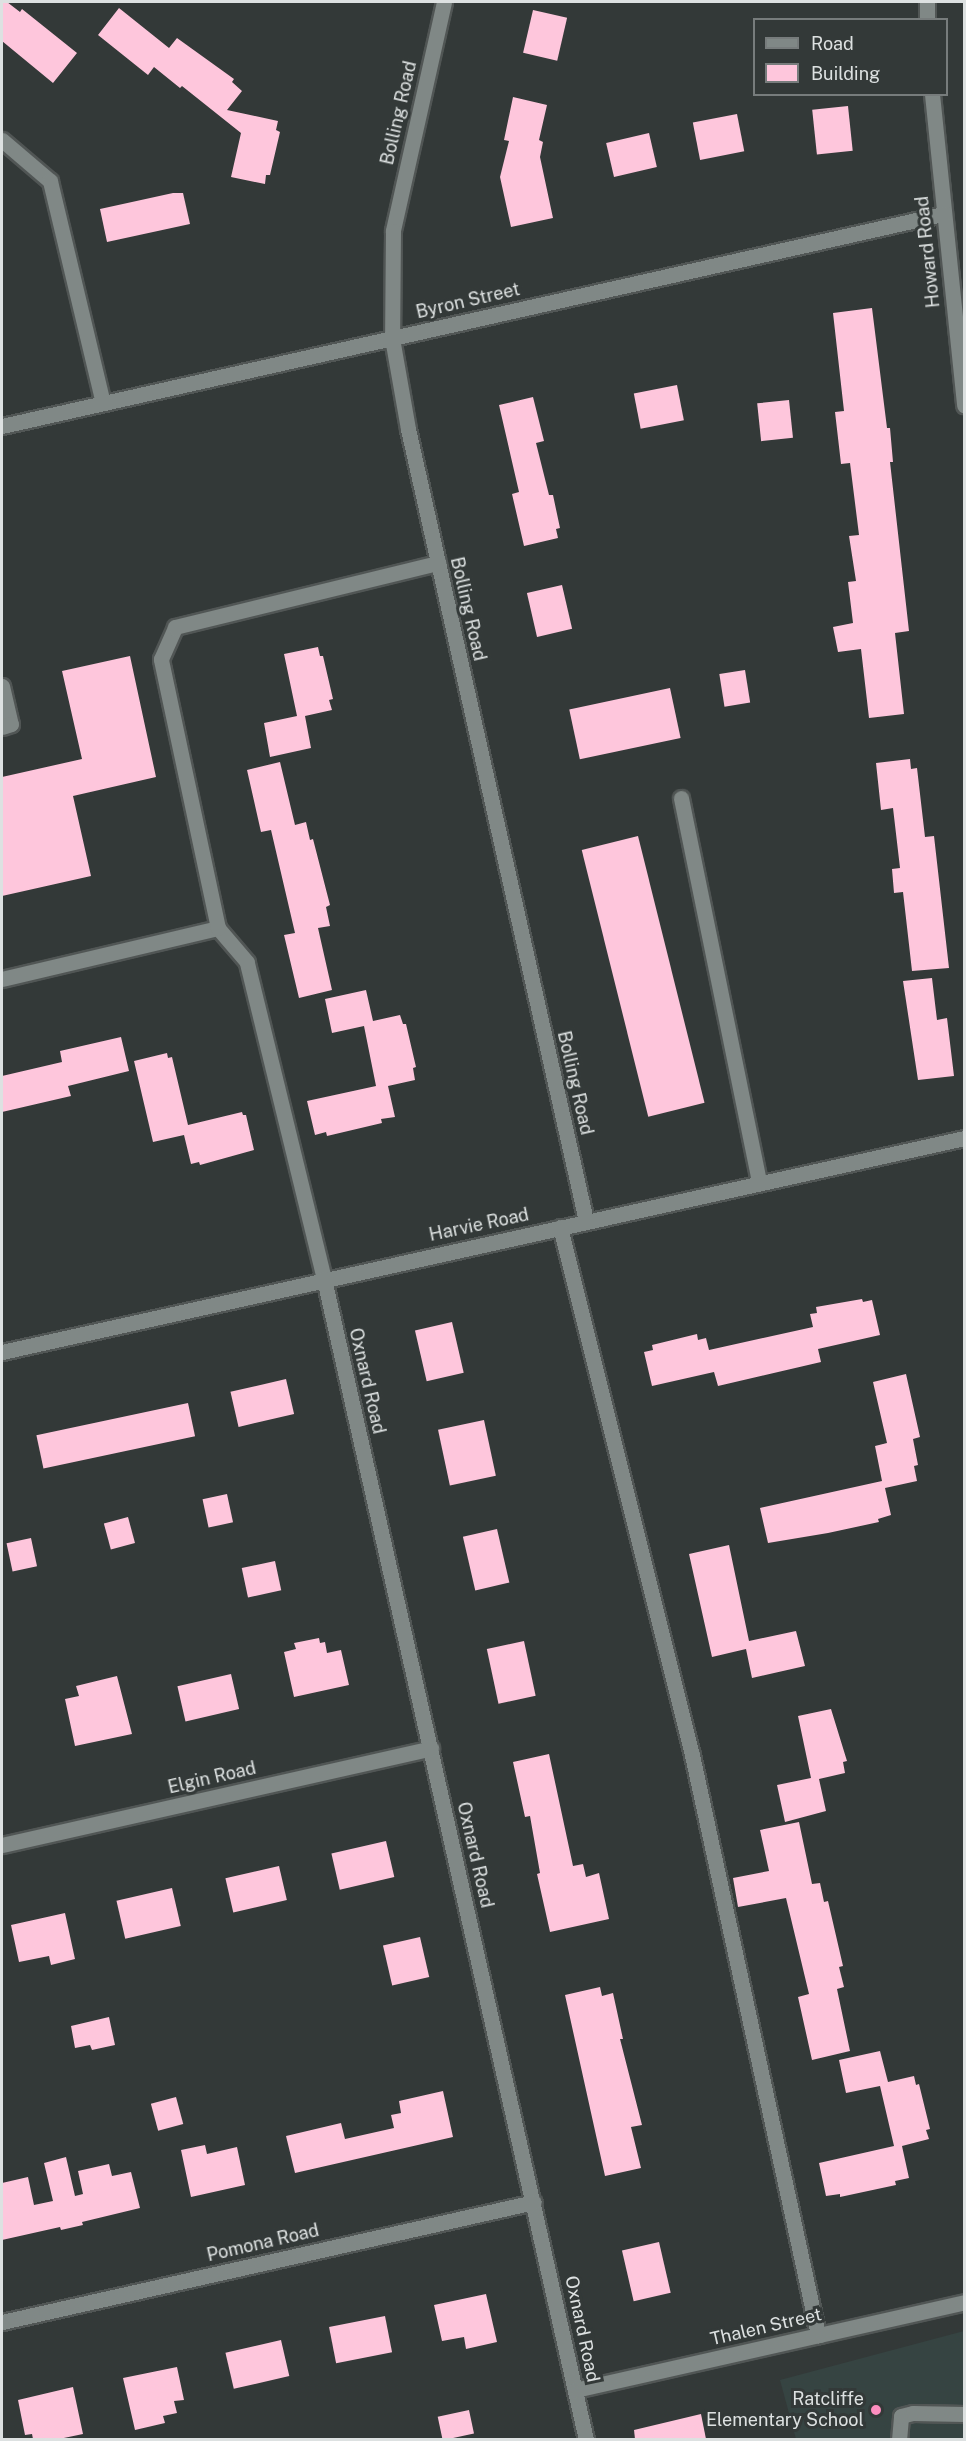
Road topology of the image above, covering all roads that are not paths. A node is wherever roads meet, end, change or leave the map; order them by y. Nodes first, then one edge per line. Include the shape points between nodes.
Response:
1 (444, 2) edge
2 (927, 2) edge
3 (927, 18) edge
4 (932, 96) edge
5 (2, 140) edge
6 (943, 214) junction
7 (393, 338) junction
8 (104, 403) junction
9 (964, 405) edge
10 (2, 426) edge
11 (438, 563) junction
12 (2, 686) edge
13 (2, 727) edge
14 (681, 798) dead end
15 (218, 928) junction
16 (2, 979) edge
17 (964, 1138) edge
18 (759, 1183) junction
19 (585, 1221) junction
20 (560, 1227) junction
21 (324, 1279) junction
22 (2, 1352) edge
23 (431, 1748) junction
24 (2, 1845) edge
25 (534, 2202) junction
26 (964, 2302) edge
27 (2, 2322) edge
28 (818, 2335) junction
29 (575, 2390) junction
30 (964, 2414) edge
31 (586, 2439) edge
32 (899, 2439) edge

1 - 7 street, Bolling Road via 393,231
2 - 3 street
4 - 6 street, Howard Road
5 - 8 street via 50,181
6 - 7 street, Byron Street
6 - 9 street, Howard Road
7 - 8 street, Byron Street
7 - 11 street, Bolling Road via 408,429
8 - 10 street, Byron Street
11 - 15 street via 175,627 161,659
11 - 19 street, Bolling Road
12 - 13 street via 11,724
14 - 18 street
15 - 16 street
15 - 21 street, Oxnard Road via 247,962
17 - 18 street, Harvie Road
18 - 19 street, Harvie Road
19 - 20 street, Harvie Road
20 - 21 street, Harvie Road
20 - 28 street via 692,1755
21 - 22 street, Harvie Road
21 - 23 street, Oxnard Road
23 - 24 street, Elgin Road
23 - 25 street, Oxnard Road
25 - 27 street, Pomona Road
25 - 29 street, Oxnard Road
26 - 28 street, Thalen Street
28 - 29 street, Thalen Street
29 - 31 street, Oxnard Road
30 - 32 street via 901,2416

